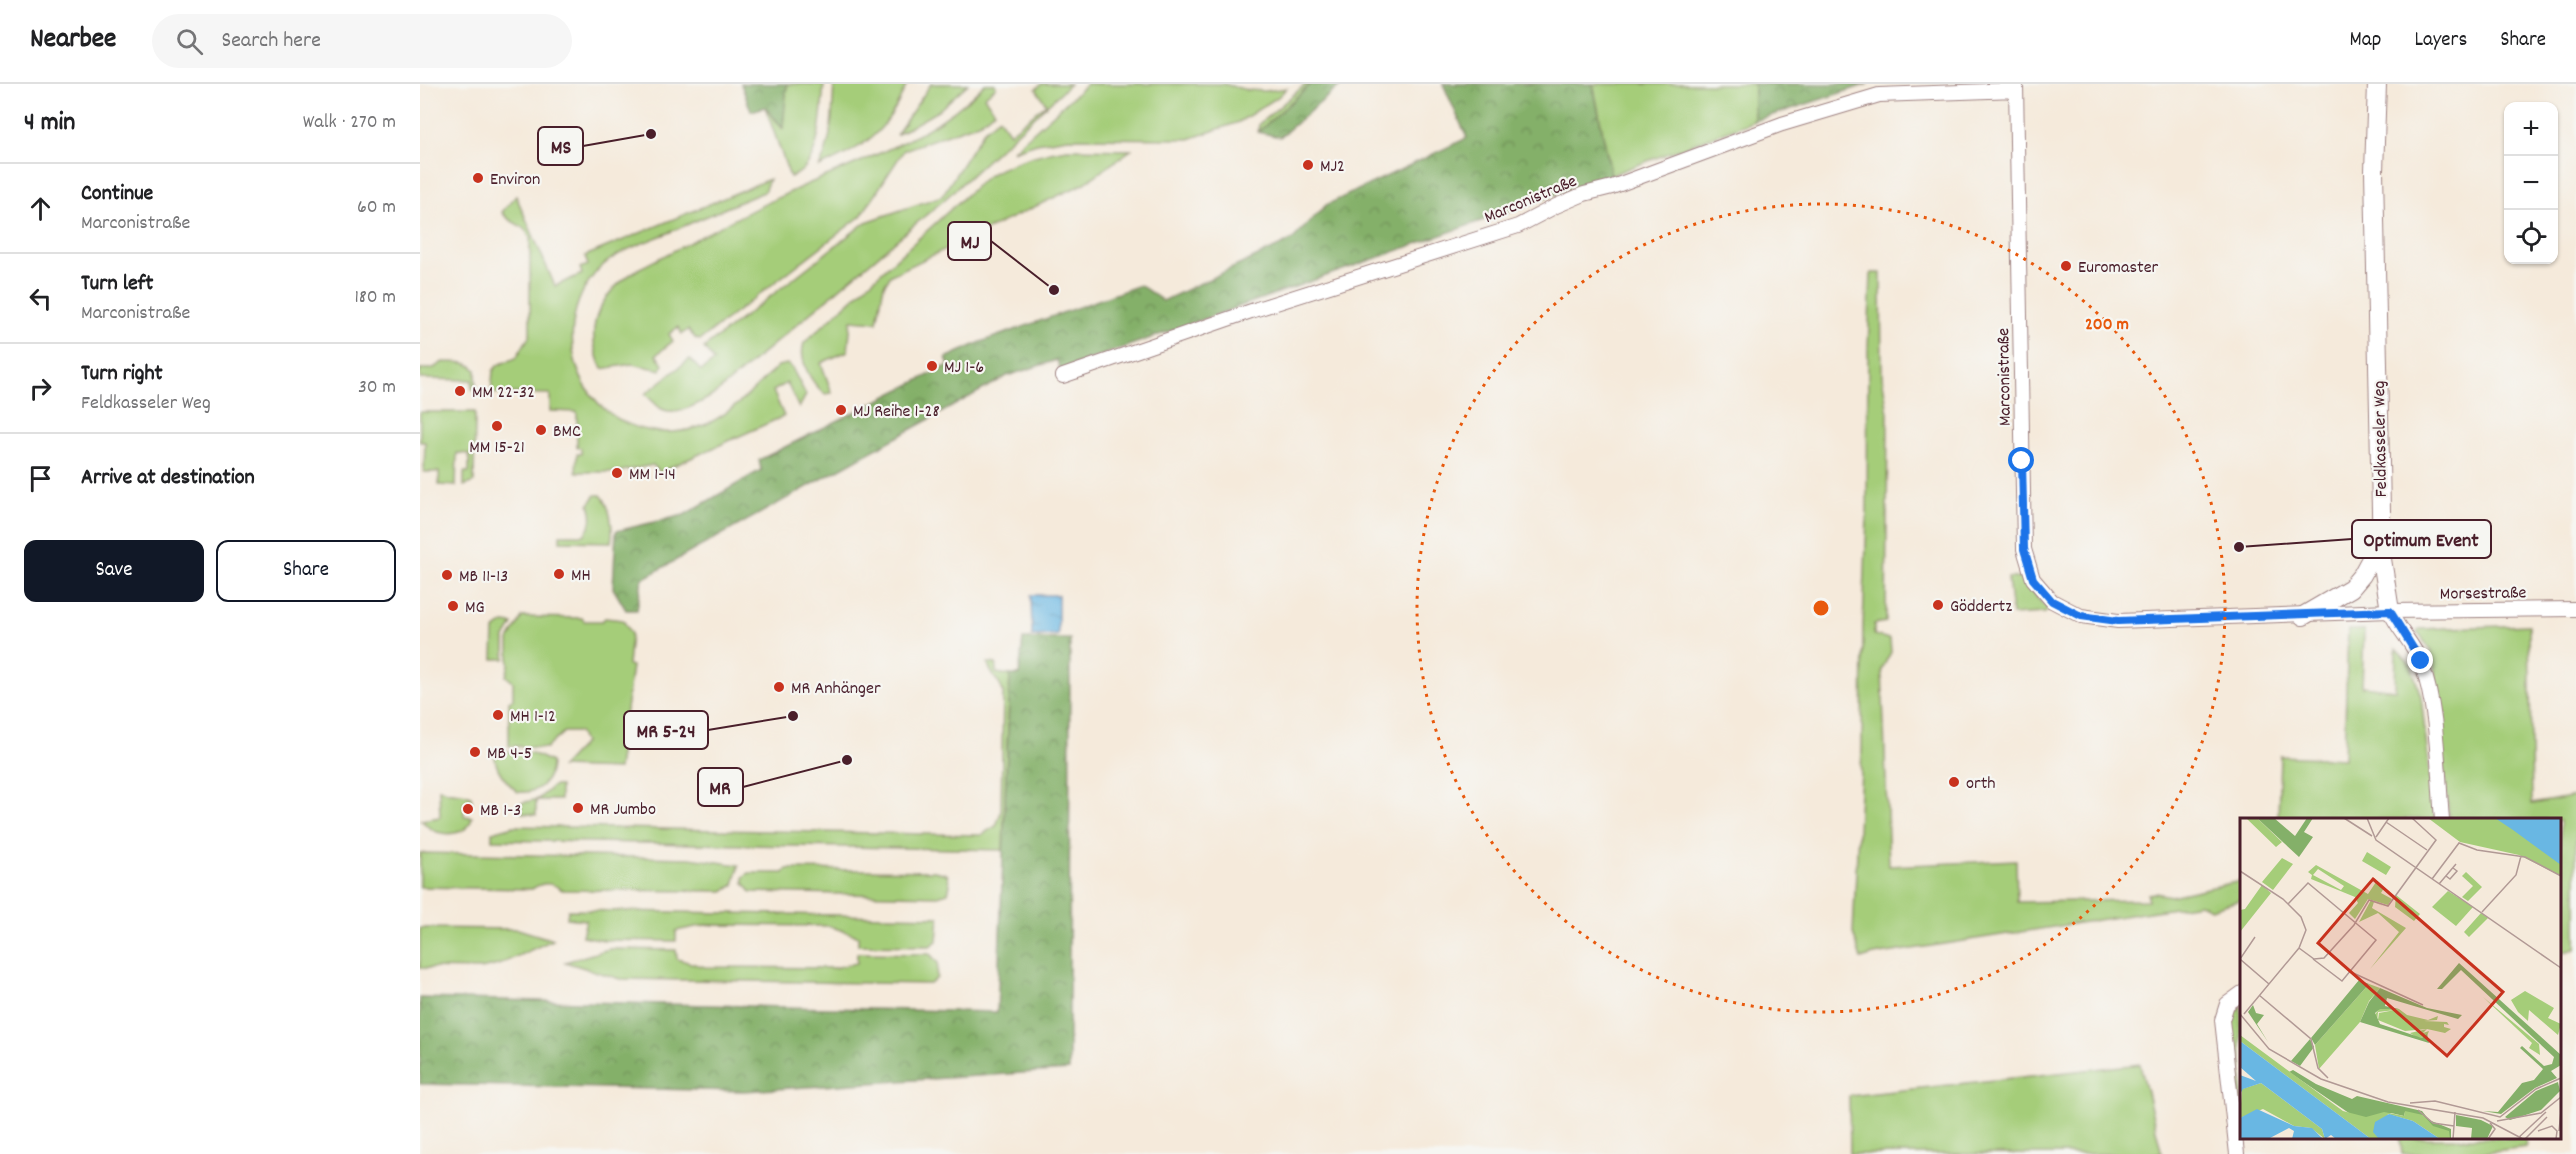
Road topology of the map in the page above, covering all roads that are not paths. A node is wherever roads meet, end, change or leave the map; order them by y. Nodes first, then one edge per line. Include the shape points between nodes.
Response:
1 (2377, 84) edge
2 (2016, 87) edge
3 (1063, 376) dead end
4 (2382, 538) junction
5 (2576, 609) edge
6 (2390, 611) junction
7 (2303, 616) junction
8 (2442, 818) edge
9 (2240, 994) edge
10 (2237, 1154) edge

1 - 4 street, Feldkasseler Weg via 2374,171
2 - 3 street, Marconistraße via 1879,95 1782,124 1584,194 1518,226
2 - 7 street, Marconistraße via 2024,549 2033,579 2052,601 2081,616 2118,621
4 - 6 street, Feldkasseler Weg
4 - 7 street via 2351,588
5 - 6 street, Morsestraße
6 - 7 street, Marconistraße
6 - 8 street, Feldkasseler Weg via 2427,679
9 - 10 street via 2227,1004 2222,1020

